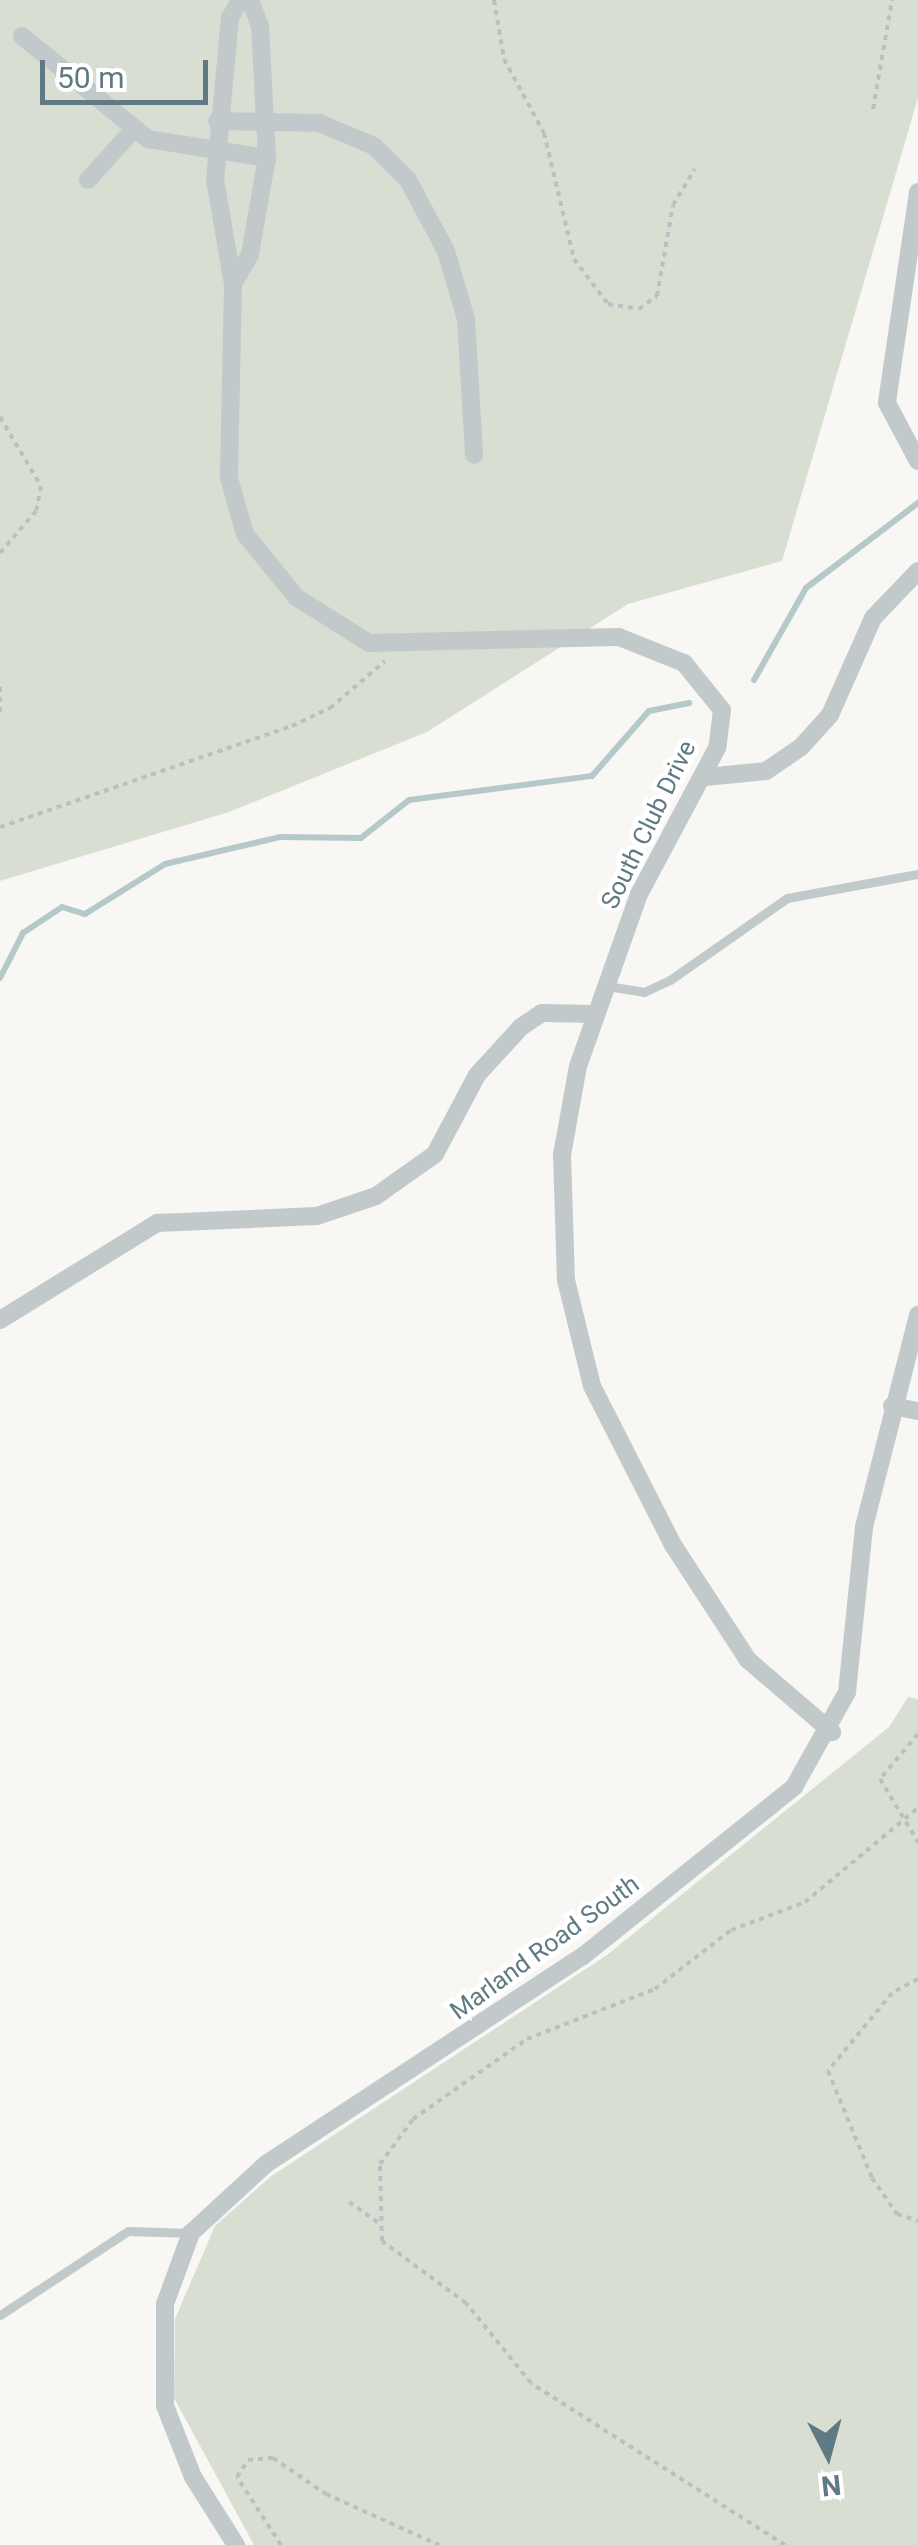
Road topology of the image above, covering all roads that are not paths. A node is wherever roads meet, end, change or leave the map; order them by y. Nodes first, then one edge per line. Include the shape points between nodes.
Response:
1 (240, 0) edge
2 (250, 0) edge
3 (22, 36) dead end
4 (216, 120) junction
5 (268, 120) junction
6 (133, 130) junction
7 (215, 156) junction
8 (267, 158) junction
9 (88, 180) dead end
10 (918, 192) edge
11 (233, 284) junction
12 (474, 456) dead end
13 (918, 460) edge
14 (918, 571) edge
15 (705, 776) junction
16 (918, 874) edge
17 (604, 985) junction
18 (594, 1014) junction
19 (918, 1316) edge
20 (0, 1320) edge
21 (892, 1406) junction
22 (918, 1411) edge
23 (832, 1732) junction
24 (191, 2233) junction
25 (0, 2315) edge
26 (236, 2545) edge

1 - 4 street, South Club Drive
2 - 5 street, South Club Drive
3 - 6 street via 106,98
4 - 5 street
4 - 7 street, South Club Drive
5 - 8 street, South Club Drive
5 - 12 street via 319,123 374,146 426,206 466,319
6 - 7 street
6 - 9 street
7 - 8 street
7 - 11 street, South Club Drive
8 - 11 street, South Club Drive via 250,254
10 - 13 street via 887,404
11 - 15 street, South Club Drive via 229,478 245,534 320,618 391,647 591,632 658,649 704,680 722,710
14 - 15 street via 873,618 830,715 801,748 766,771
15 - 17 street, South Club Drive via 640,894
16 - 17 lane via 787,898 670,980 644,992
17 - 18 street, South Club Drive
18 - 20 street via 542,1013 511,1035 477,1075 435,1154 389,1190 316,1216 157,1223
18 - 23 street, South Club Drive via 562,1156 566,1280 592,1386 730,1637
19 - 21 street, Marland Road South
21 - 22 street
21 - 23 street, Marland Road South via 864,1526 848,1692
23 - 24 street, Marland Road South via 794,1787 583,1956 266,2164
24 - 25 lane via 128,2231
24 - 26 street, Marland Road South via 164,2304 165,2406 193,2478

